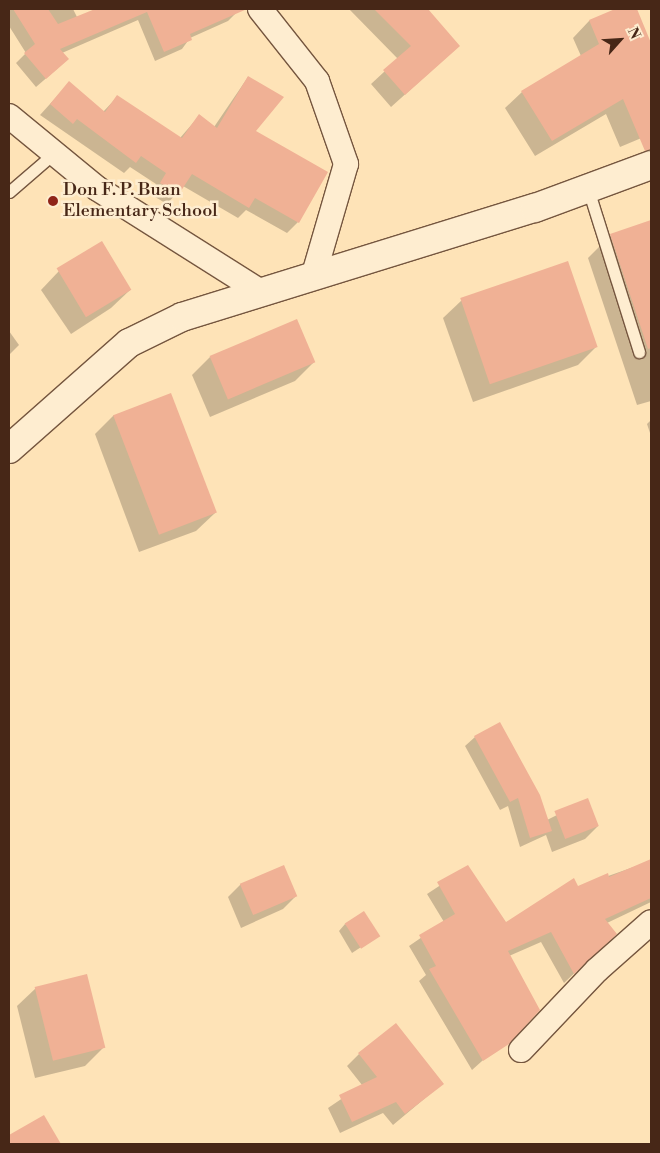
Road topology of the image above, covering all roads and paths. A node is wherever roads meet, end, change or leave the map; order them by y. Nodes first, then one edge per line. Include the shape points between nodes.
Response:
1 (260, 9) edge
2 (9, 116) edge
3 (53, 154) junction
4 (651, 165) edge
5 (588, 189) junction
6 (9, 192) edge
7 (314, 274) junction
8 (258, 290) junction
9 (639, 352) dead end
10 (9, 449) edge
11 (651, 922) edge
12 (521, 1050) dead end

1 - 7 street via 317,81 346,164
2 - 3 street
3 - 6 lane
3 - 8 street via 98,189
4 - 5 street
5 - 7 street
5 - 9 lane
7 - 8 street
8 - 10 street via 182,317 129,344
11 - 12 street via 597,970

